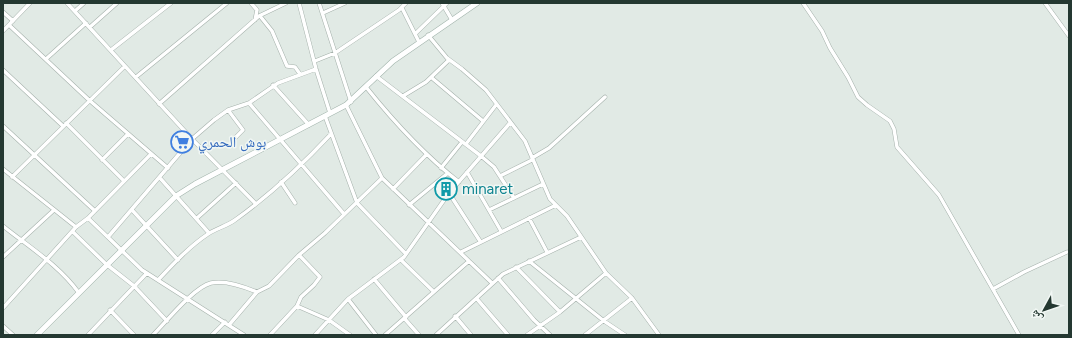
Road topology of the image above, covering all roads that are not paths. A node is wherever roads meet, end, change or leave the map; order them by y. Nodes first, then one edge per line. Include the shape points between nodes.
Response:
1 (30, 3) edge
2 (67, 3) edge
3 (84, 3) edge
4 (117, 3) edge
5 (171, 3) edge
6 (227, 3) edge
7 (251, 3) edge
8 (286, 3) edge
9 (299, 3) edge
10 (319, 3) edge
11 (345, 3) edge
12 (406, 3) edge
13 (447, 3) edge
14 (477, 3) edge
15 (804, 3) edge
16 (1045, 3) edge
17 (443, 5) edge
18 (402, 8) junction
19 (3, 12) edge
20 (76, 12) junction
21 (323, 13) junction
22 (260, 16) junction
23 (255, 20) junction
24 (452, 20) junction
25 (13, 21) junction
26 (86, 22) junction
27 (9, 25) junction
28 (90, 27) junction
29 (3, 31) edge
30 (415, 34) junction
31 (428, 35) junction
32 (1069, 36) edge
33 (419, 42) junction
34 (111, 50) junction
35 (335, 53) junction
36 (46, 59) junction
37 (449, 60) junction
38 (315, 61) junction
39 (125, 66) junction
40 (316, 68) junction
41 (3, 70) edge
42 (300, 74) junction
43 (376, 76) junction
44 (136, 77) junction
45 (432, 78) junction
46 (273, 85) junction
47 (366, 87) junction
48 (403, 96) junction
49 (606, 98) dead end
50 (90, 100) junction
51 (249, 103) junction
52 (348, 103) junction
53 (160, 104) junction
54 (496, 105) junction
55 (228, 110) junction
56 (327, 115) junction
57 (483, 121) junction
58 (510, 123) junction
59 (64, 124) junction
60 (308, 125) junction
61 (3, 126) edge
62 (128, 134) junction
63 (331, 134) junction
64 (192, 139) junction
65 (280, 140) junction
66 (232, 141) dead end
67 (462, 142) junction
68 (466, 144) junction
69 (34, 154) junction
70 (151, 154) junction
71 (426, 156) junction
72 (482, 156) junction
73 (532, 159) junction
74 (102, 160) junction
75 (301, 165) junction
76 (168, 168) junction
77 (441, 168) junction
78 (3, 169) edge
79 (222, 169) junction
80 (468, 172) junction
81 (448, 173) junction
82 (500, 176) junction
83 (12, 177) junction
84 (160, 178) junction
85 (382, 178) junction
86 (124, 181) junction
87 (281, 182) junction
88 (459, 182) junction
89 (236, 183) junction
90 (543, 184) junction
91 (393, 189) junction
92 (449, 193) junction
93 (176, 196) junction
94 (514, 198) junction
95 (296, 203) dead end
96 (357, 203) junction
97 (256, 204) junction
98 (409, 204) junction
99 (556, 205) junction
100 (54, 210) junction
101 (132, 210) junction
102 (489, 210) junction
103 (95, 211) junction
104 (344, 214) junction
105 (88, 218) junction
106 (197, 218) junction
107 (530, 218) junction
108 (428, 222) junction
109 (146, 225) junction
110 (3, 226) edge
111 (76, 227) junction
112 (501, 231) junction
113 (73, 232) junction
114 (209, 233) junction
115 (108, 237) junction
116 (581, 237) junction
117 (21, 241) junction
118 (480, 241) junction
119 (121, 250) junction
120 (461, 252) junction
121 (547, 252) junction
122 (1067, 252) dead end
123 (406, 254) junction
124 (299, 255) junction
125 (3, 257) edge
126 (47, 259) junction
127 (178, 260) junction
128 (401, 260) junction
129 (469, 260) junction
130 (528, 261) junction
131 (106, 264) junction
132 (516, 267) junction
133 (146, 273) junction
134 (606, 273) junction
135 (498, 278) junction
136 (159, 279) junction
137 (374, 279) junction
138 (492, 283) junction
139 (134, 286) junction
140 (993, 289) junction
141 (433, 291) junction
142 (257, 292) junction
143 (79, 293) junction
144 (188, 298) junction
145 (477, 298) junction
146 (576, 298) junction
147 (632, 298) junction
148 (348, 299) junction
149 (297, 306) junction
150 (3, 308) edge
151 (110, 310) junction
152 (560, 312) junction
153 (455, 316) junction
154 (405, 318) junction
155 (328, 320) junction
156 (167, 321) junction
157 (604, 321) junction
158 (225, 322) junction
159 (229, 325) junction
160 (540, 325) junction
161 (3, 326) edge
162 (587, 334) edge
163 (13, 335) edge
164 (37, 335) edge
165 (88, 335) edge
166 (134, 335) edge
167 (153, 335) edge
168 (212, 335) edge
169 (244, 335) edge
170 (270, 335) edge
171 (315, 335) edge
172 (350, 335) edge
173 (376, 335) edge
174 (385, 335) edge
175 (419, 335) edge
176 (436, 335) edge
177 (471, 335) edge
178 (508, 335) edge
179 (527, 335) edge
180 (550, 335) edge
181 (625, 335) edge
182 (659, 335) edge
183 (1019, 335) edge

1 - 25 street
2 - 20 street
3 - 20 street
4 - 28 street
5 - 34 street
6 - 44 street
7 - 23 street via 257,10
8 - 22 street
9 - 38 street
10 - 21 street
11 - 21 street
12 - 18 street
13 - 17 street
14 - 24 street
15 - 140 street via 858,97 890,121 894,128 897,147 939,195
16 - 32 street
17 - 24 street
17 - 30 street
18 - 30 street
18 - 35 street
19 - 25 street
20 - 26 street
21 - 35 street
22 - 23 street
22 - 42 street via 272,31 287,66 296,67
23 - 53 street
24 - 31 street
25 - 27 street
26 - 28 street
26 - 36 street
27 - 29 street
27 - 36 street
28 - 34 street
30 - 33 street
31 - 33 street
31 - 37 street
33 - 43 street
34 - 39 street
35 - 38 street
35 - 52 street
36 - 50 street
37 - 45 street
37 - 54 street via 479,83
38 - 40 street
39 - 44 street
39 - 50 street
40 - 42 street
40 - 56 street
41 - 59 street
42 - 46 street
43 - 47 street
43 - 48 street
44 - 53 street
45 - 48 street
45 - 57 street
46 - 51 street
46 - 60 street
47 - 52 street
47 - 71 street
48 - 67 street
49 - 73 street via 549,148
50 - 59 street
50 - 62 street
51 - 55 street
51 - 65 street
52 - 56 street
52 - 85 street
53 - 64 street
54 - 57 street
54 - 58 street
55 - 64 street
55 - 66 street via 243,130
56 - 60 street
56 - 63 street
57 - 68 street
58 - 72 street
58 - 73 street via 525,141
59 - 69 street
59 - 74 street
60 - 65 street
61 - 69 street
62 - 70 street
62 - 74 street
63 - 75 street
63 - 96 street
64 - 76 street
64 - 79 street
65 - 75 street
65 - 79 street
67 - 68 street
67 - 77 street
68 - 72 street
69 - 83 street
69 - 103 street
70 - 76 street
70 - 86 street
71 - 77 street
71 - 91 street
72 - 80 street
72 - 82 street
73 - 82 street
73 - 90 street
74 - 86 street
75 - 87 street
75 - 104 street
76 - 84 street
77 - 81 street
78 - 83 street
79 - 89 street
79 - 93 street
80 - 88 street
80 - 102 street
81 - 88 street
81 - 98 street
82 - 94 street
83 - 100 street
84 - 93 street
84 - 101 street
85 - 91 street
85 - 96 street
86 - 103 street
87 - 95 street
87 - 97 street
88 - 92 street
89 - 97 street
89 - 106 street
90 - 94 street
90 - 99 street
91 - 98 street
92 - 108 street
92 - 118 street
93 - 106 street
93 - 109 street
94 - 102 street
96 - 104 street
96 - 123 street
97 - 114 street via 229,224
98 - 108 street
99 - 107 street
99 - 116 street via 564,211
100 - 111 street
100 - 117 street
101 - 109 street
101 - 115 street
102 - 112 street
103 - 105 street
104 - 124 street
105 - 111 street
105 - 115 street
106 - 114 street
107 - 112 street
107 - 121 street
108 - 120 street
108 - 123 street
109 - 119 street
109 - 127 street
110 - 117 street
111 - 113 street
112 - 118 street
113 - 126 street
113 - 131 street
114 - 127 street
115 - 119 street
116 - 121 street
116 - 134 street
117 - 125 street
117 - 126 street
118 - 120 street
119 - 131 street
119 - 133 street
120 - 129 street
121 - 130 street
122 - 140 street
123 - 128 street
124 - 142 street via 269,286
124 - 149 street via 320,277 301,297
126 - 143 street
126 - 150 street
127 - 136 street
128 - 137 street
128 - 141 street
129 - 138 street
129 - 141 street
130 - 132 street
130 - 146 street
131 - 139 street
131 - 143 street
132 - 135 street
132 - 152 street
133 - 136 street
133 - 139 street
134 - 146 street
134 - 147 street
135 - 138 street
135 - 160 street
136 - 144 street
137 - 148 street
137 - 154 street
138 - 145 street
139 - 151 street
139 - 156 street
140 - 183 street
141 - 154 street
142 - 144 street via 242,286 214,282 205,285
142 - 159 street
143 - 164 street
144 - 156 street
144 - 158 street
145 - 153 street
145 - 178 street
146 - 152 street
146 - 157 street
147 - 157 street
147 - 182 street
148 - 155 street
148 - 173 street
149 - 155 street
149 - 170 street
151 - 165 street
151 - 166 street
152 - 160 street
153 - 176 street
153 - 177 street
154 - 174 street
154 - 175 street
155 - 171 street
155 - 172 street
156 - 167 street
157 - 162 street
157 - 181 street
158 - 159 street
158 - 168 street
159 - 169 street
160 - 179 street
160 - 180 street
161 - 163 street

